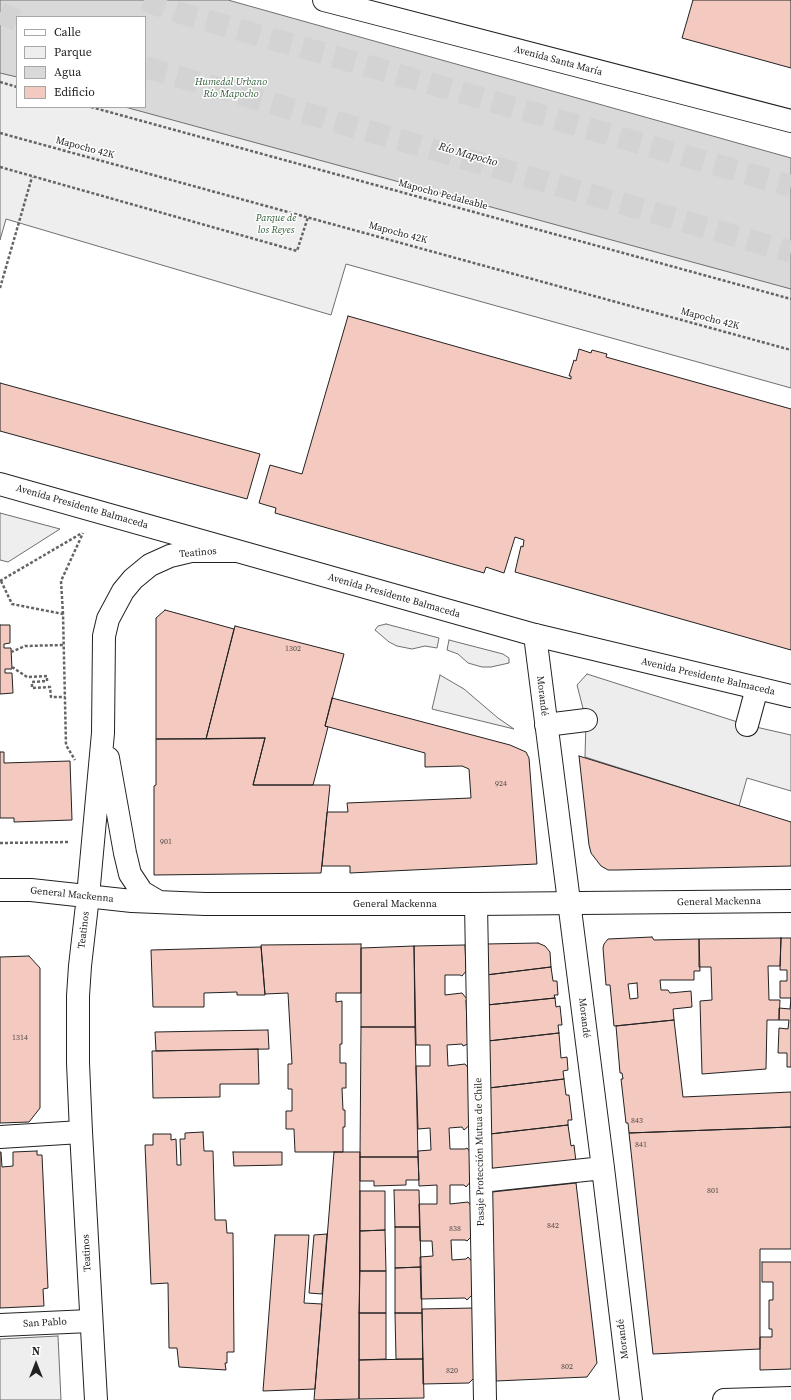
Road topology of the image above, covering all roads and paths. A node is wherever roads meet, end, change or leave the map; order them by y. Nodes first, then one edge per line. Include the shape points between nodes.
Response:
1 (324, 0) edge
2 (0, 82) edge
3 (16, 87) edge
4 (95, 108) edge
5 (791, 121) edge
6 (0, 133) edge
7 (0, 167) edge
8 (32, 177) junction
9 (308, 217) junction
10 (0, 288) edge
11 (791, 299) edge
12 (791, 350) edge
13 (0, 484) edge
14 (76, 530) dead end
15 (84, 532) junction
16 (237, 551) junction
17 (0, 581) edge
18 (63, 614) junction
19 (534, 636) junction
20 (64, 644) junction
21 (11, 652) dead end
22 (12, 667) dead end
23 (758, 688) junction
24 (791, 696) edge
25 (65, 697) junction
26 (586, 720) dead end
27 (546, 725) junction
28 (747, 725) dead end
29 (103, 733) junction
30 (76, 761) dead end
31 (70, 842) dead end
32 (0, 843) edge
33 (0, 890) edge
34 (88, 896) junction
35 (791, 901) edge
36 (159, 902) junction
37 (476, 904) junction
38 (569, 904) junction
39 (81, 1132) junction
40 (0, 1137) edge
41 (603, 1168) junction
42 (481, 1181) junction
43 (90, 1321) junction
44 (0, 1325) edge
45 (784, 1399) edge
46 (96, 1400) edge
47 (485, 1400) edge
48 (631, 1400) edge
49 (724, 1400) edge

1 - 5 main road, Avenida Santa María
2 - 3 path
4 - 11 path, Mapocho Pedaleable
6 - 9 path, Mapocho 42K
7 - 8 path
8 - 9 path via 297,251
8 - 10 path
9 - 12 path, Mapocho 42K
13 - 16 main road, Avenida Presidente Balmaceda
14 - 15 path
15 - 17 path
15 - 18 path via 61,581
16 - 19 main road, Avenida Presidente Balmaceda
16 - 29 main road, Teatinos via 191,551 170,556 150,565 133,579 123,592 108,619 104,636
17 - 18 path via 12,604
18 - 20 path
19 - 23 main road, Avenida Presidente Balmaceda
19 - 27 main road, Morandé
20 - 21 path via 25,646
20 - 25 path
22 - 25 path via 27,677 47,676 47,681 32,682 32,688 50,687 51,697
23 - 24 main road, Avenida Presidente Balmaceda
23 - 28 main road
25 - 30 path via 66,744
26 - 27 main road
27 - 38 main road, Morandé
29 - 34 main road, Teatinos
29 - 36 main road via 130,874 142,892
31 - 32 path
33 - 34 main road, General Mackenna via 31,890
34 - 36 main road, General Mackenna
34 - 39 main road, Teatinos via 78,996
35 - 38 main road, General Mackenna
36 - 37 main road, General Mackenna
37 - 38 main road, General Mackenna
37 - 42 main road, Pasaje Protección Mutua de Chile
38 - 41 main road, Morandé
39 - 40 main road
39 - 43 main road, Teatinos
41 - 42 main road
41 - 48 main road, Morandé
42 - 47 main road, Pasaje Protección Mutua de Chile
43 - 44 main road, San Pablo
43 - 46 main road, Teatinos
45 - 49 main road

